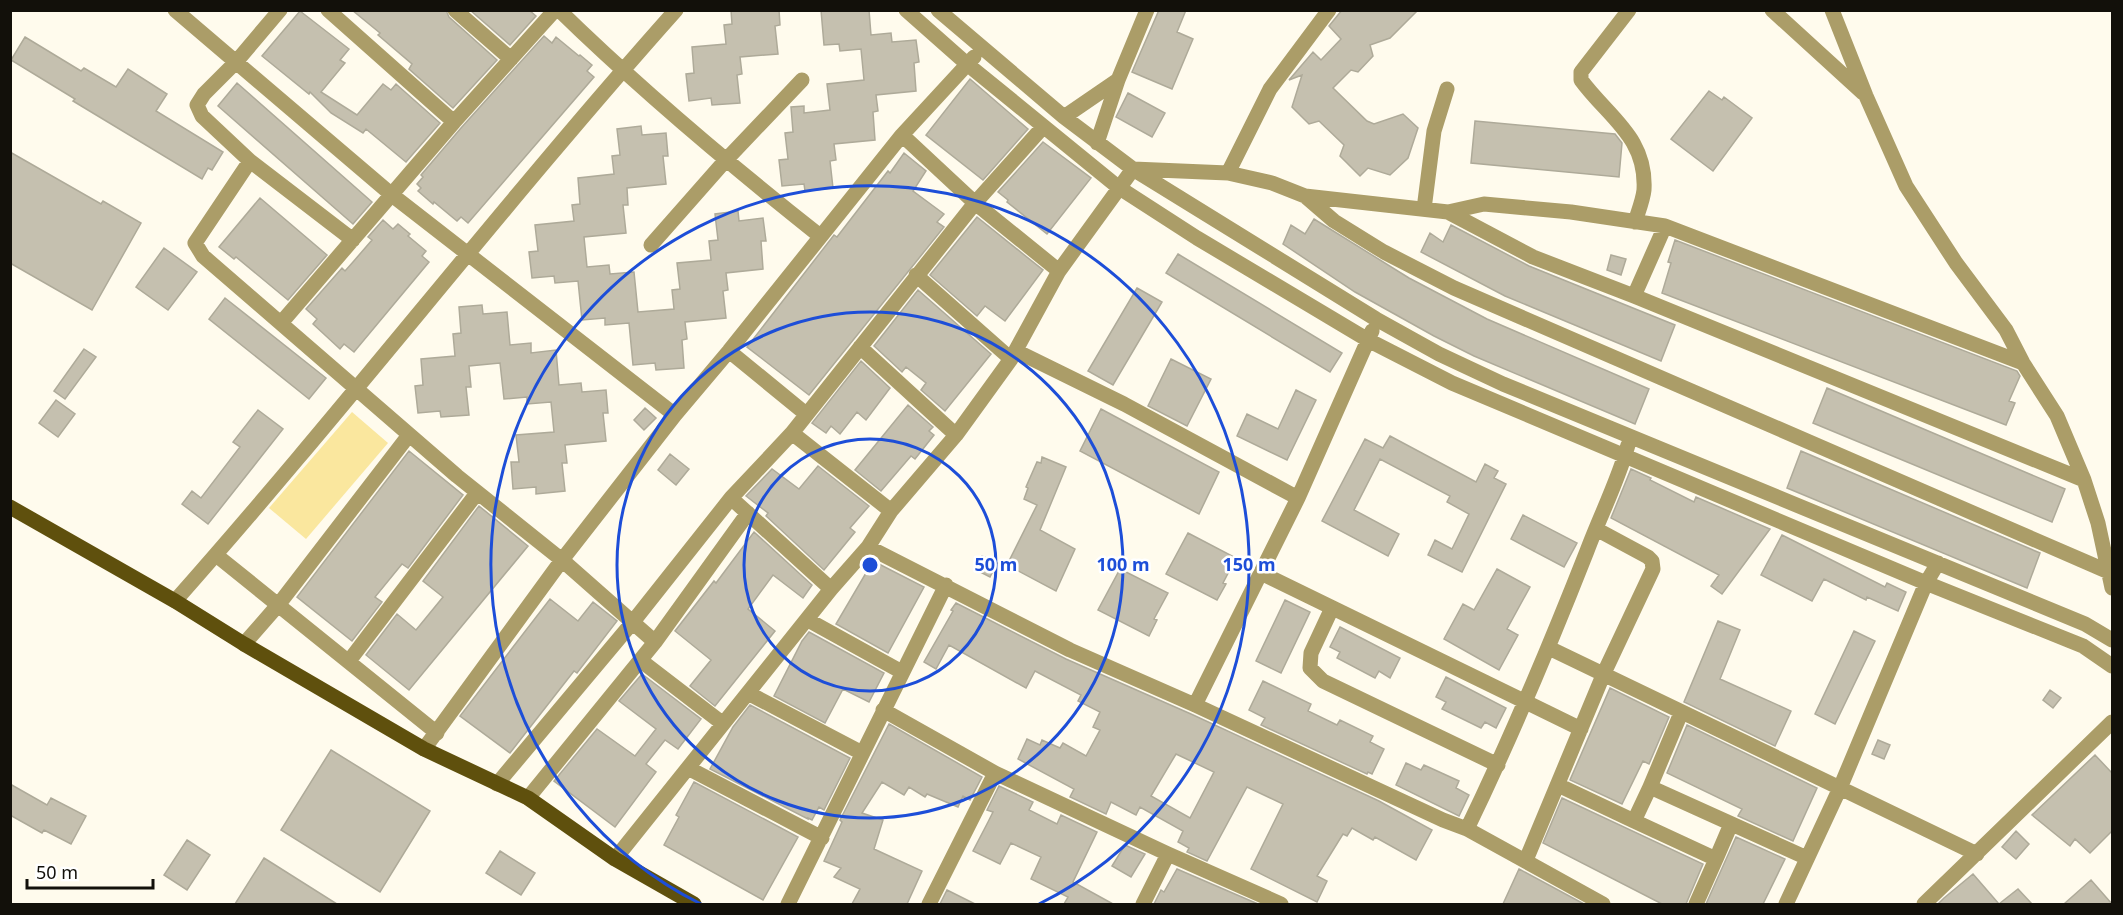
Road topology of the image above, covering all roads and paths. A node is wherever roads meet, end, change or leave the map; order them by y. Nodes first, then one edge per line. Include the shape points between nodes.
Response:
1 (175, 10) edge
2 (279, 10) edge
3 (328, 10) edge
4 (455, 10) edge
5 (557, 10) edge
6 (676, 10) edge
7 (906, 10) edge
8 (938, 10) edge
9 (1147, 10) edge
10 (1329, 10) edge
11 (1629, 10) edge
12 (1772, 10) edge
13 (1832, 10) edge
14 (982, 48) junction
15 (511, 59) junction
16 (236, 62) junction
17 (967, 64) junction
18 (622, 71) junction
19 (802, 80) dead end
20 (1118, 80) junction
21 (1447, 89) dead end
22 (1866, 96) junction
23 (1064, 117) junction
24 (454, 123) junction
25 (1042, 127) junction
26 (902, 135) junction
27 (1097, 142) junction
28 (250, 161) junction
29 (725, 161) junction
30 (1133, 169) junction
31 (1228, 173) junction
32 (1118, 187) junction
33 (392, 195) junction
34 (1305, 196) junction
35 (975, 203) junction
36 (1424, 209) junction
37 (1448, 212) junction
38 (1635, 222) junction
39 (1665, 226) junction
40 (820, 236) junction
41 (353, 240) junction
42 (651, 245) dead end
43 (467, 254) junction
44 (1059, 271) junction
45 (916, 275) junction
46 (1634, 296) junction
47 (1376, 319) junction
48 (281, 323) junction
49 (1368, 340) junction
50 (860, 347) junction
51 (729, 351) junction
52 (1014, 355) junction
53 (2023, 363) junction
54 (355, 388) junction
55 (806, 414) junction
56 (675, 415) junction
57 (792, 433) junction
58 (409, 435) junction
59 (956, 435) junction
60 (1630, 436) junction
61 (1625, 454) junction
62 (2084, 480) junction
63 (477, 493) junction
64 (731, 498) junction
65 (1298, 498) junction
66 (10, 507) edge
67 (891, 511) junction
68 (748, 513) junction
69 (1596, 528) junction
70 (868, 547) junction
71 (216, 555) junction
72 (562, 560) junction
73 (1938, 563) junction
74 (1261, 573) junction
75 (2111, 580) edge
76 (1926, 583) junction
77 (946, 585) junction
78 (831, 589) junction
79 (175, 601) junction
80 (279, 604) junction
81 (1332, 608) junction
82 (808, 620) junction
83 (632, 623) junction
84 (2112, 640) edge
85 (655, 642) junction
86 (244, 644) junction
87 (1549, 648) junction
88 (640, 660) junction
89 (349, 661) junction
90 (2112, 666) edge
91 (902, 672) junction
92 (1604, 674) junction
93 (748, 693) junction
94 (1524, 700) junction
95 (1195, 705) junction
96 (883, 710) junction
97 (1681, 713) junction
98 (2112, 722) edge
99 (722, 723) junction
100 (1581, 729) junction
101 (437, 733) junction
102 (424, 749) junction
103 (862, 753) junction
104 (1498, 765) junction
105 (688, 768) junction
106 (995, 773) junction
107 (497, 784) junction
108 (1558, 785) junction
109 (1650, 788) junction
110 (1840, 788) junction
111 (528, 798) junction
112 (1634, 821) junction
113 (1731, 824) junction
114 (1467, 829) junction
115 (822, 838) junction
116 (1168, 854) junction
117 (1977, 854) junction
118 (1807, 858) junction
119 (615, 859) junction
120 (1716, 859) junction
121 (1526, 860) junction
122 (694, 904) edge
123 (788, 904) edge
124 (929, 904) edge
125 (1143, 904) edge
126 (1281, 904) edge
127 (1599, 904) edge
128 (1696, 904) edge
129 (1786, 904) edge
130 (1924, 904) edge

1 - 16 street
2 - 16 street
3 - 24 street
4 - 15 street
5 - 15 street
5 - 18 street
6 - 18 street
7 - 17 street
8 - 14 street
9 - 20 street
10 - 31 street via 1270,89
11 - 38 street via 1586,64 1581,80 1625,129 1640,155 1644,191
12 - 22 street
13 - 22 street
14 - 17 street
14 - 23 street
15 - 24 street
16 - 28 street via 197,105 201,116
16 - 33 street
17 - 25 street
17 - 26 street
18 - 29 street
18 - 43 street
19 - 29 street
20 - 23 street
20 - 27 street
21 - 36 street via 1434,131
22 - 53 street via 1906,186 2006,330
23 - 27 street
24 - 33 street
25 - 32 street
25 - 35 street
26 - 35 street
26 - 40 street
27 - 30 street
28 - 41 street
28 - 48 street via 195,243 203,256
29 - 40 street
29 - 42 street
30 - 31 street
30 - 32 street
30 - 47 street
31 - 34 street via 1272,183
32 - 44 street
32 - 49 street
33 - 41 street
33 - 43 street
34 - 36 street
34 - 75 street via 1334,221 1384,252 1454,288
35 - 44 street
35 - 45 street
36 - 37 street
37 - 38 street via 1484,204
37 - 46 street via 1533,257
38 - 39 street
39 - 46 street
39 - 53 street
40 - 51 street
41 - 48 street
43 - 54 street
43 - 56 street
44 - 52 street
45 - 50 street
45 - 52 street
46 - 62 street
47 - 49 street
47 - 60 street via 1503,384
48 - 54 street
49 - 61 street via 1452,383
49 - 65 street
50 - 55 street
50 - 59 street
51 - 55 street
51 - 56 street
52 - 59 street
52 - 65 street via 1124,404
53 - 62 street via 2057,416
54 - 58 street
54 - 71 street
55 - 57 street
56 - 72 street
57 - 64 street
57 - 67 street
58 - 63 street
58 - 80 street
59 - 67 street
60 - 61 street
60 - 73 street
61 - 69 street
61 - 76 street
62 - 75 street
63 - 72 street
63 - 89 street
64 - 68 street
64 - 83 street
65 - 74 street
66 - 79 main road
67 - 70 street
68 - 78 street
68 - 85 street
69 - 87 street
69 - 92 street via 1648,557 1653,569
70 - 77 street
70 - 78 street
71 - 79 street
71 - 80 street
72 - 83 street
72 - 101 street
73 - 76 street
73 - 84 street via 2085,624
74 - 81 street
74 - 95 street
76 - 90 street via 2083,646
76 - 110 street
77 - 91 street
77 - 95 street via 1070,650
78 - 82 street
79 - 86 main road
80 - 86 street
80 - 89 street
81 - 94 street
81 - 104 street via 1311,653 1310,668 1323,681
82 - 91 street
82 - 93 street
83 - 85 street
83 - 107 street
85 - 88 street
86 - 102 main road
87 - 92 street
87 - 94 street
88 - 99 street
88 - 111 street
89 - 101 street
91 - 96 street
92 - 97 street
92 - 100 street
93 - 99 street
93 - 103 street
94 - 100 street
94 - 104 street
95 - 114 street
96 - 103 street
96 - 106 street
97 - 109 street
97 - 110 street
98 - 117 street
99 - 105 street
100 - 108 street
101 - 102 street
102 - 107 main road
103 - 115 street
104 - 114 street
105 - 115 street
105 - 119 street
106 - 116 street
106 - 124 street
107 - 111 main road
108 - 112 street
108 - 121 street
109 - 112 street
109 - 113 street
110 - 117 street
110 - 118 street
111 - 119 main road
112 - 120 street
113 - 118 street
113 - 120 street
114 - 121 street
115 - 123 street
116 - 125 street
116 - 126 street
117 - 130 street
118 - 129 street
119 - 122 main road
120 - 128 street
121 - 127 street

